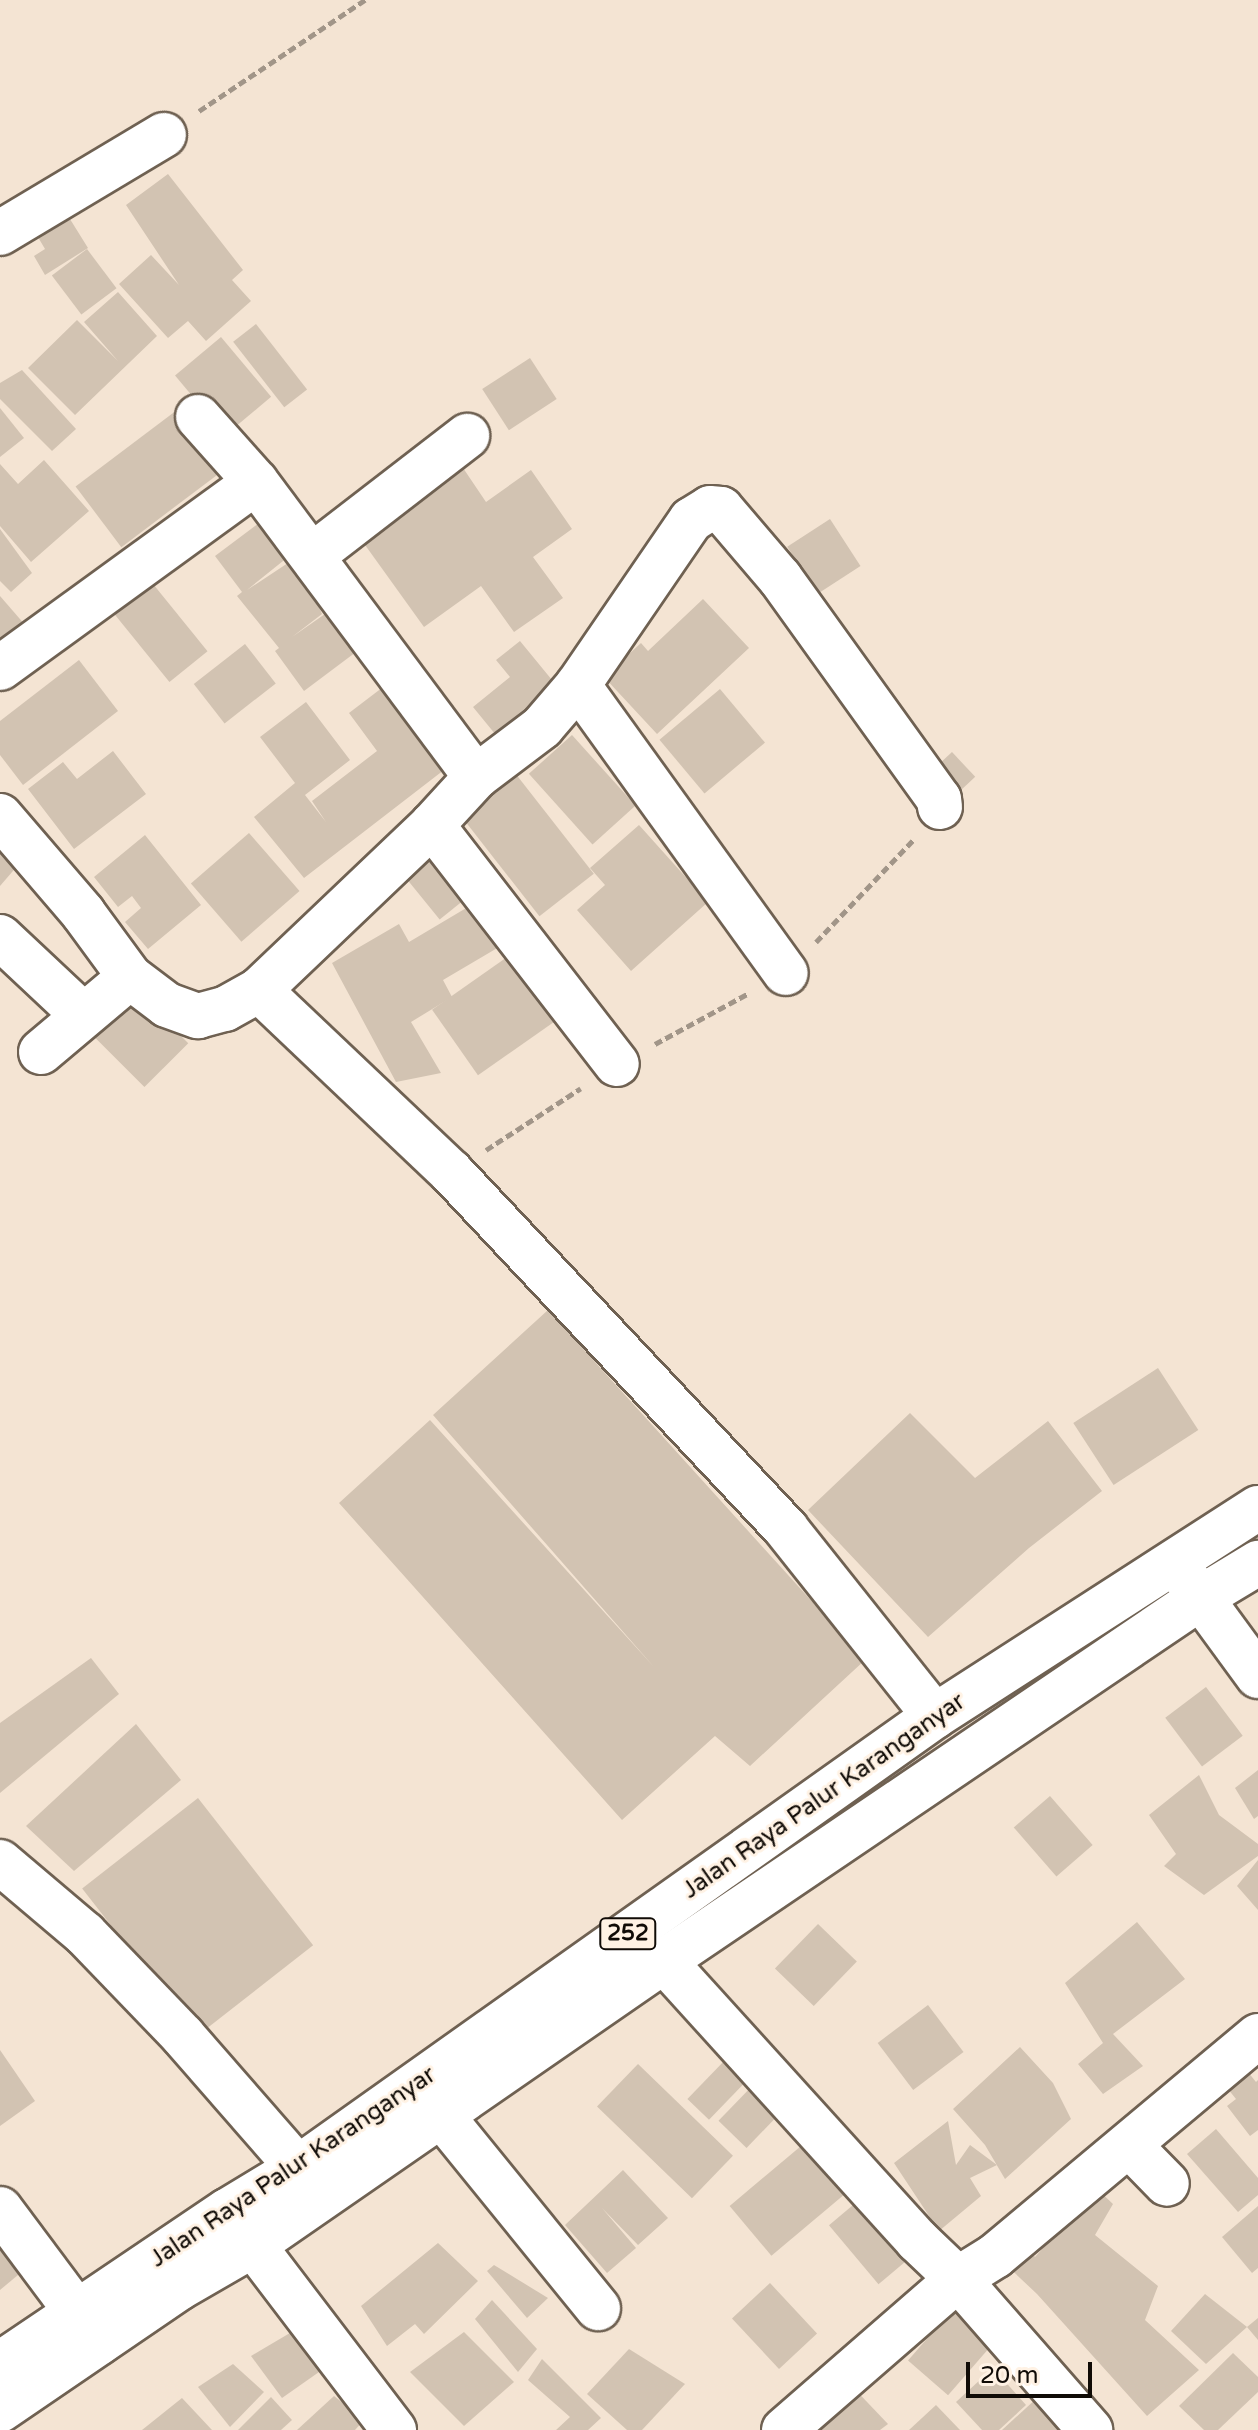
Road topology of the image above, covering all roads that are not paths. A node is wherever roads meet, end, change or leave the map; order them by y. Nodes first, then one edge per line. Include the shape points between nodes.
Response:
1 (164, 135) road end
2 (0, 233) edge
3 (198, 417) dead end
4 (467, 436) dead end
5 (256, 482) junction
6 (313, 555) junction
7 (0, 668) edge
8 (578, 685) junction
9 (476, 777) junction
10 (940, 807) road end
11 (0, 816) edge
12 (432, 825) junction
13 (0, 937) edge
14 (786, 973) road end
15 (130, 977) junction
16 (259, 990) junction
17 (83, 1015) junction
18 (41, 1052) dead end
19 (617, 1064) road end
20 (1258, 1508) edge
21 (1172, 1560) junction
22 (1258, 1563) edge
23 (1200, 1598) junction
24 (1253, 1661) edge
25 (935, 1716) junction
26 (0, 1862) edge
27 (664, 1961) junction
28 (1258, 2036) edge
29 (441, 2115) junction
30 (1129, 2145) junction
31 (298, 2168) junction
32 (1167, 2184) dead end
33 (0, 2209) edge
34 (227, 2211) junction
35 (255, 2244) junction
36 (958, 2279) junction
37 (598, 2308) dead end
38 (88, 2327) junction
39 (0, 2364) edge
40 (0, 2410) edge
41 (394, 2430) edge
42 (784, 2430) edge
43 (1090, 2430) edge

1 - 2 street
3 - 5 street
4 - 6 street
5 - 6 street
5 - 7 street
6 - 9 street
8 - 9 street via 521,746
8 - 10 street via 691,520 710,508 721,509 796,598
8 - 14 street
9 - 12 street
11 - 15 street
12 - 16 street
12 - 19 street
13 - 17 street
15 - 16 street via 167,1005 198,1016 225,1009
15 - 17 street
16 - 25 street via 451,1172 786,1529
17 - 18 street
20 - 21 street, Jalan Raya Palur Karanganyar / 252
21 - 23 street
21 - 25 street, Jalan Raya Palur Karanganyar / 252
22 - 23 street, Jalan Raya Palur Karanganyar / 252
23 - 24 street
23 - 27 street, Jalan Raya Palur Karanganyar / 252
25 - 31 street, Jalan Raya Palur Karanganyar / 252
26 - 31 street via 85,1934
27 - 29 street, Jalan Raya Palur Karanganyar / 252
27 - 36 street
28 - 30 street
29 - 35 street, Jalan Raya Palur Karanganyar / 252
29 - 37 street
30 - 32 street
30 - 36 street via 995,2256
31 - 34 street, Jalan Raya Palur Karanganyar / 252
33 - 38 street
34 - 35 street
34 - 38 street, Jalan Raya Palur Karanganyar / 252
35 - 38 street, Jalan Raya Palur Karanganyar / 252 via 179,2288
35 - 41 street
36 - 42 street
36 - 43 street
38 - 39 street, Jalan Raya Palur Karanganyar / 252
38 - 40 street, Jalan Raya Palur Karanganyar / 252

